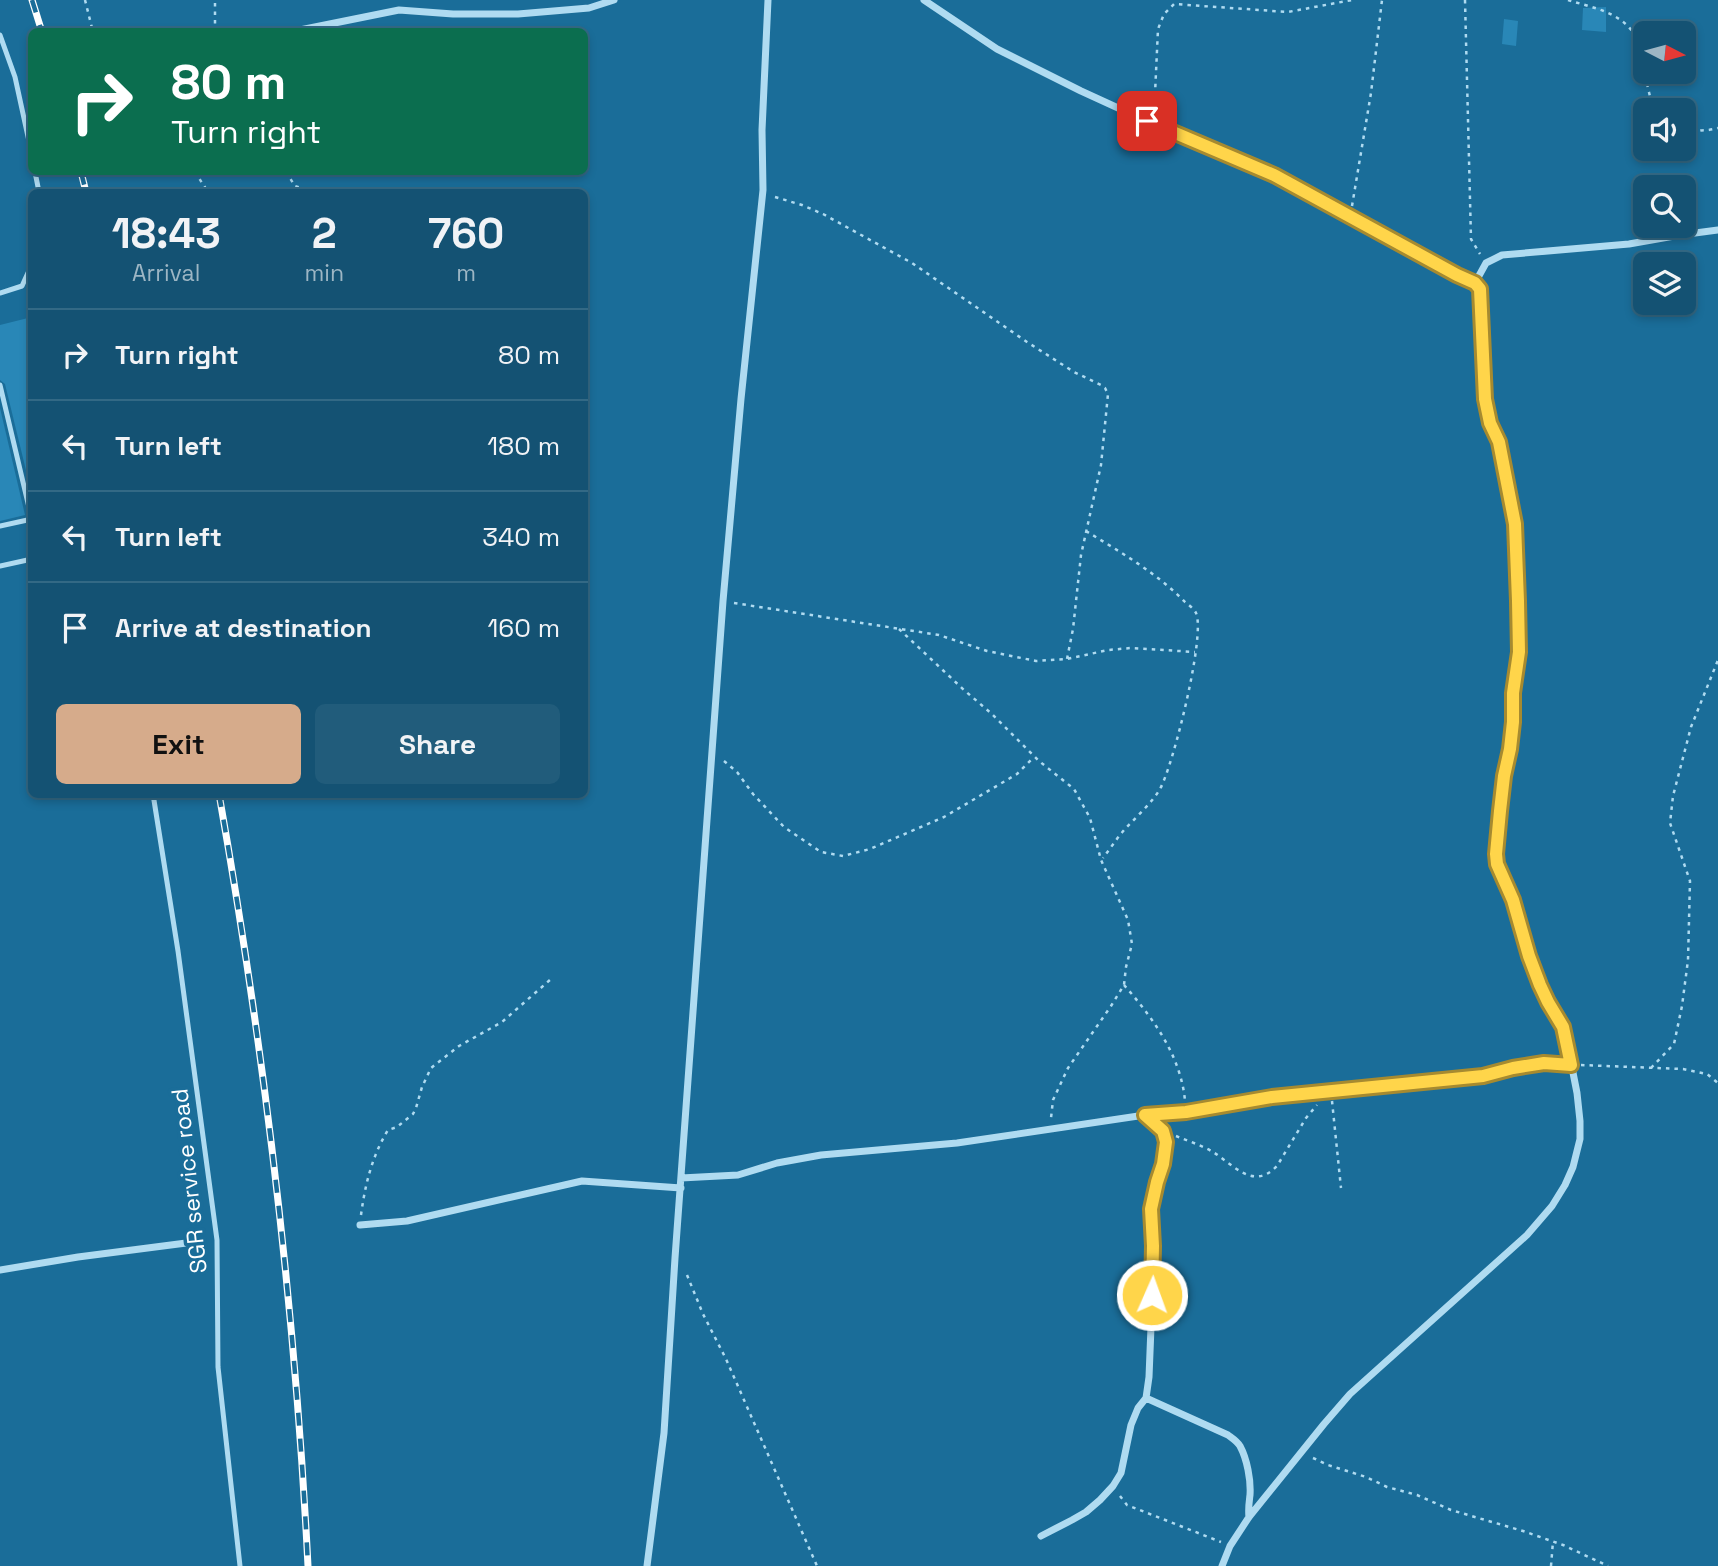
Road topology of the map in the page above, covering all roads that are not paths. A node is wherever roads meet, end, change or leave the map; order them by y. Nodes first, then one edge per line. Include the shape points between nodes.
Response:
1 (614, 0) edge
2 (768, 0) edge
3 (924, 0) edge
4 (310, 28) edge
5 (0, 35) edge
6 (28, 137) edge
7 (1718, 230) edge
8 (28, 273) edge
9 (1475, 283) junction
10 (0, 293) edge
11 (0, 385) edge
12 (28, 507) edge
13 (28, 521) edge
14 (0, 526) edge
15 (28, 560) edge
16 (0, 566) edge
17 (154, 798) edge
18 (1571, 1065) junction
19 (1145, 1115) junction
20 (681, 1178) junction
21 (681, 1188) junction
22 (360, 1225) road end
23 (194, 1242) dead end
24 (0, 1270) edge
25 (1146, 1398) junction
26 (1249, 1517) junction
27 (1041, 1536) dead end
28 (240, 1566) edge
29 (647, 1566) edge
30 (1222, 1566) edge

1 - 4 street via 589,8 518,14 399,10
2 - 20 street via 763,193 723,601
3 - 9 street via 997,49 1274,175
5 - 6 lane
7 - 9 street via 1629,244 1502,255 1486,263
8 - 10 lane via 22,286
9 - 18 street via 1480,289 1485,399 1499,442 1515,524 1519,652 1497,864 1540,985 1563,1027
11 - 12 lane
13 - 14 lane
15 - 16 lane
17 - 28 lane, SGR service road via 218,1240 218,1367
18 - 19 street via 1544,1063 1483,1076
18 - 26 street via 1580,1139 1560,1195 1527,1235 1350,1394
19 - 20 street via 957,1143 821,1155 738,1175
19 - 25 street via 1163,1131 1166,1142 1151,1209 1153,1277
20 - 21 street
21 - 22 street via 582,1181 407,1220
21 - 29 street via 664,1433
23 - 24 street
25 - 26 street via 1239,1443 1249,1477
25 - 27 street via 1131,1425 1115,1483 1086,1512
26 - 30 street

